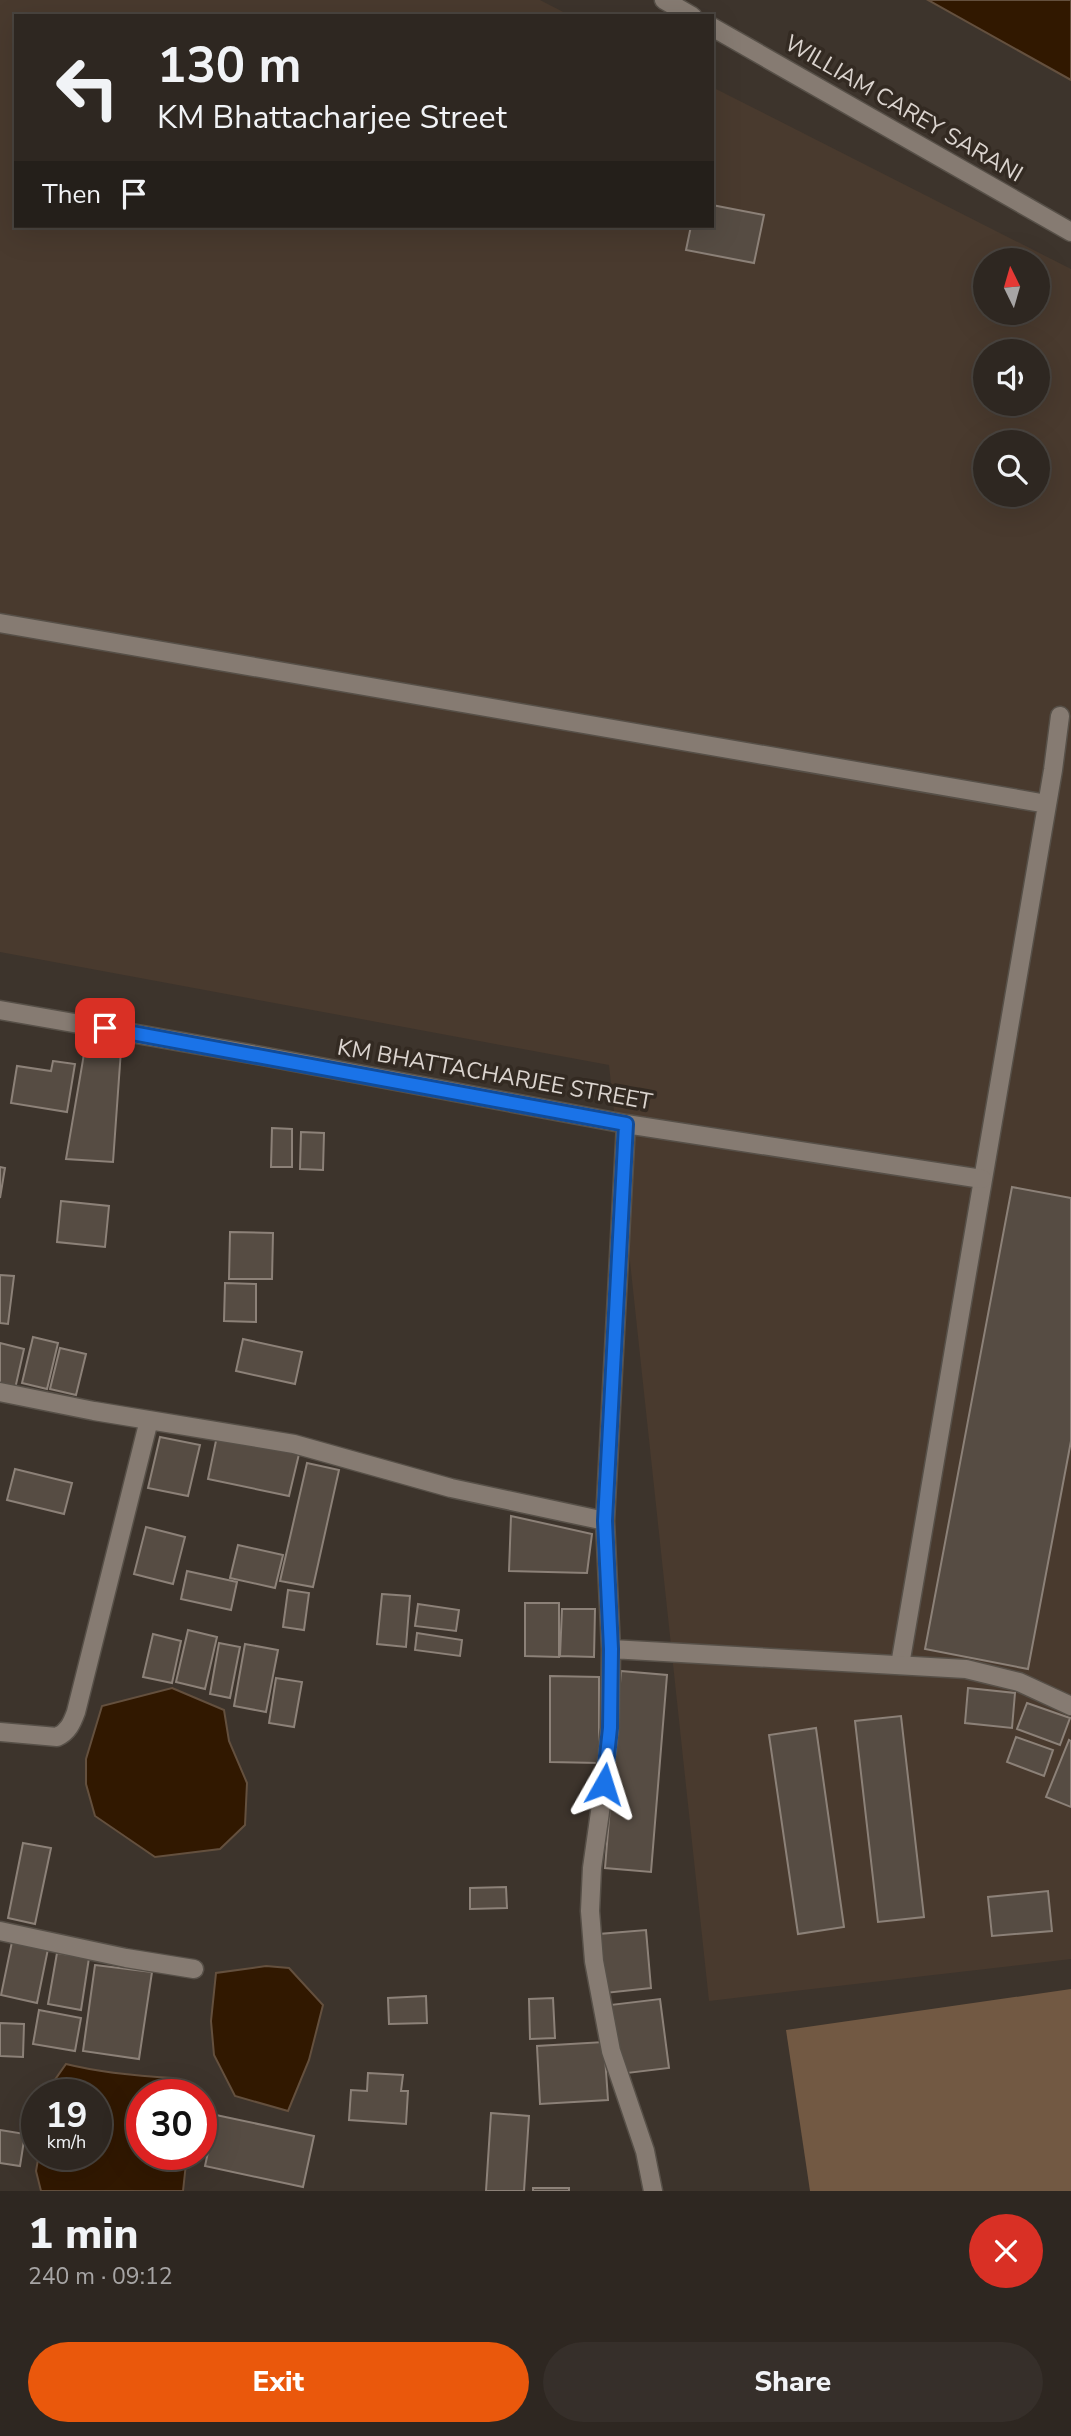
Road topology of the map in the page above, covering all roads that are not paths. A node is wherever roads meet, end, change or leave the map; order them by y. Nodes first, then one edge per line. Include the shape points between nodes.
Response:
1 (664, 0) edge
2 (688, 14) edge
3 (714, 28) edge
4 (1071, 232) edge
5 (0, 622) edge
6 (1060, 716) dead end
7 (1046, 804) junction
8 (0, 1010) edge
9 (626, 1124) junction
10 (982, 1179) junction
11 (0, 1392) edge
12 (149, 1420) junction
13 (605, 1521) junction
14 (611, 1649) junction
15 (900, 1665) junction
16 (1071, 1706) edge
17 (0, 1732) edge
18 (0, 1931) edge
19 (194, 1969) dead end
20 (653, 2191) edge

1 - 2 street
3 - 4 street, WILLIAM CAREY SARANI
5 - 7 street
6 - 7 street
7 - 10 street
8 - 9 street, KM BHATTACHARJEE STREET
9 - 10 street, KM BHATTACHARJEE STREET
9 - 13 street
10 - 15 street
11 - 12 street
12 - 13 street via 294,1444 451,1488
12 - 17 street via 71,1724 57,1737
13 - 14 street
14 - 15 street
14 - 20 street via 608,1749 590,1911 611,2051 645,2151
15 - 16 street via 979,1672 1019,1682
18 - 19 street

